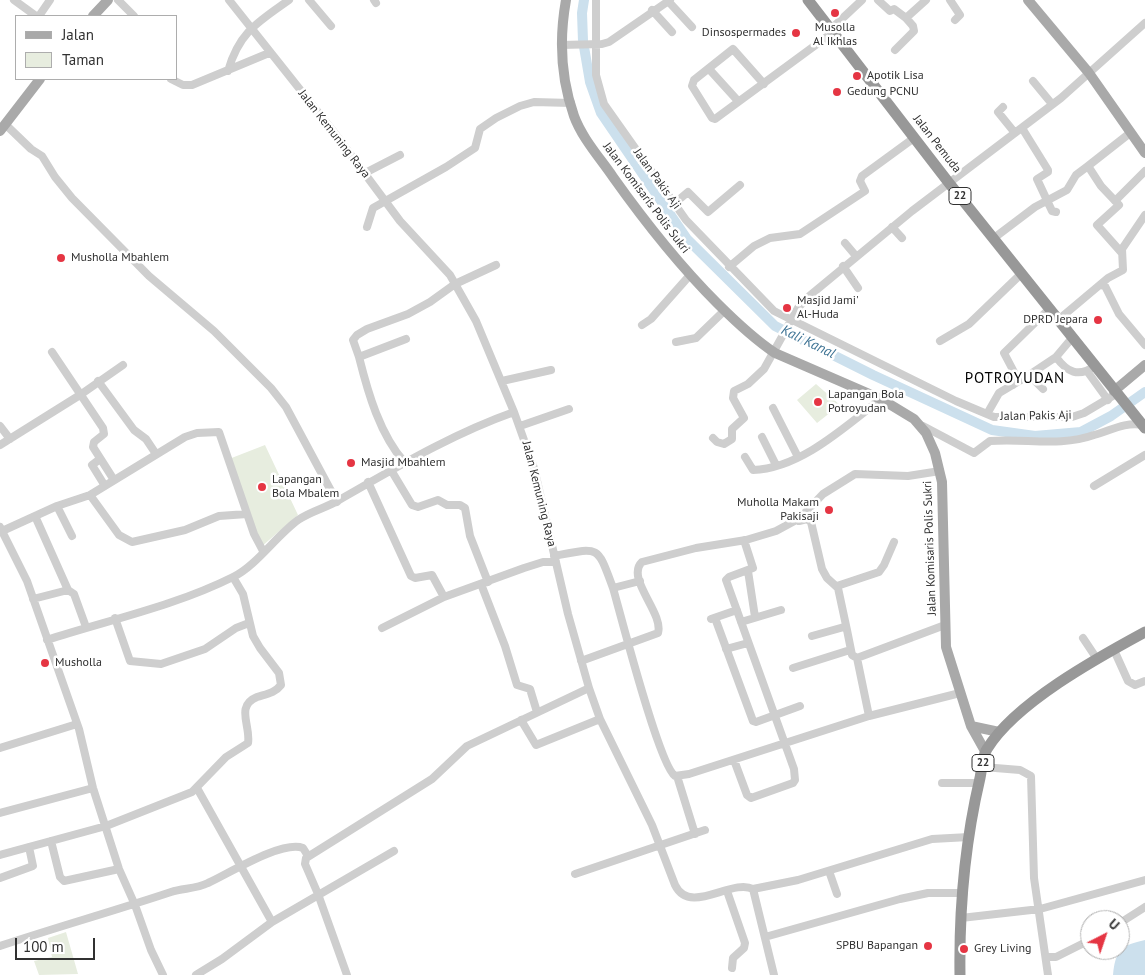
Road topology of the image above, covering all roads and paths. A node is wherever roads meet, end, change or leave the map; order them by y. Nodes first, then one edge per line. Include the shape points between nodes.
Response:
1 (14, 0) edge
2 (50, 0) edge
3 (108, 0) edge
4 (118, 0) edge
5 (229, 0) edge
6 (289, 0) edge
7 (309, 0) edge
8 (566, 0) edge
9 (596, 0) edge
10 (808, 0) edge
11 (862, 0) edge
12 (878, 0) edge
13 (926, 0) edge
14 (950, 0) edge
15 (1028, 0) edge
16 (669, 1) edge
17 (652, 10) junction
18 (36, 15) edge
19 (39, 15) edge
20 (94, 15) edge
21 (133, 15) edge
22 (906, 18) junction
23 (955, 20) dead end
24 (1145, 24) edge
25 (332, 26) dead end
26 (692, 27) dead end
27 (250, 28) junction
28 (672, 32) dead end
29 (831, 32) junction
30 (594, 44) junction
31 (564, 45) junction
32 (895, 50) dead end
33 (269, 53) junction
34 (709, 68) junction
35 (228, 71) junction
36 (1089, 73) junction
37 (39, 80) edge
38 (174, 80) edge
39 (1034, 81) dead end
40 (764, 84) junction
41 (738, 101) junction
42 (571, 104) junction
43 (1052, 104) junction
44 (1000, 107) dead end
45 (2, 127) edge
46 (1019, 131) junction
47 (1130, 133) junction
48 (914, 138) junction
49 (1145, 153) edge
50 (400, 155) dead end
51 (1088, 166) junction
52 (1145, 171) edge
53 (365, 172) junction
54 (949, 182) junction
55 (740, 185) dead end
56 (385, 201) junction
57 (1047, 201) junction
58 (1115, 201) junction
59 (675, 202) junction
60 (1056, 212) dead end
61 (1145, 215) edge
62 (367, 227) dead end
63 (892, 227) junction
64 (902, 238) dead end
65 (994, 238) junction
66 (845, 243) dead end
67 (1121, 252) junction
68 (856, 256) junction
69 (496, 265) dead end
70 (843, 266) junction
71 (729, 267) junction
72 (1022, 272) junction
73 (690, 276) junction
74 (455, 284) junction
75 (1101, 285) junction
76 (858, 288) dead end
77 (1049, 309) junction
78 (725, 310) junction
79 (1058, 320) junction
80 (791, 322) junction
81 (642, 325) dead end
82 (1072, 338) junction
83 (406, 339) dead end
84 (940, 341) dead end
85 (676, 342) dead end
86 (1145, 345) edge
87 (777, 350) junction
88 (52, 352) dead end
89 (1056, 357) junction
90 (359, 358) junction
91 (123, 365) dead end
92 (1145, 365) edge
93 (1091, 369) junction
94 (551, 370) dead end
95 (1140, 373) edge
96 (1029, 375) junction
97 (98, 381) junction
98 (502, 381) junction
99 (1013, 385) junction
100 (1043, 389) dead end
101 (80, 395) junction
102 (1115, 396) junction
103 (881, 399) junction
104 (773, 408) dead end
105 (569, 409) dead end
106 (514, 412) junction
107 (987, 414) junction
108 (1142, 425) edge
109 (0, 426) edge
110 (520, 426) junction
111 (923, 426) junction
112 (713, 438) dead end
113 (762, 438) dead end
114 (10, 439) junction
115 (0, 446) edge
116 (156, 454) junction
117 (1145, 455) edge
118 (745, 457) dead end
119 (798, 457) junction
120 (100, 459) junction
121 (405, 463) junction
122 (776, 465) junction
123 (391, 470) junction
124 (940, 470) junction
125 (114, 480) junction
126 (368, 482) junction
127 (105, 486) junction
128 (1094, 486) dead end
129 (90, 495) junction
130 (337, 502) junction
131 (57, 506) junction
132 (247, 514) junction
133 (35, 516) junction
134 (794, 522) junction
135 (1, 530) edge
136 (72, 536) dead end
137 (744, 540) junction
138 (894, 542) dead end
139 (262, 551) junction
140 (555, 559) junction
141 (748, 571) junction
142 (233, 577) junction
143 (640, 581) junction
144 (484, 583) junction
145 (837, 586) junction
146 (613, 588) junction
147 (68, 590) junction
148 (444, 597) junction
149 (33, 599) junction
150 (737, 610) junction
151 (781, 610) dead end
152 (755, 617) junction
153 (115, 618) junction
154 (741, 622) junction
155 (249, 623) junction
156 (945, 626) junction
157 (86, 627) junction
158 (382, 628) dead end
159 (846, 630) junction
160 (1145, 632) edge
161 (812, 636) dead end
162 (1083, 638) dead end
163 (47, 640) junction
164 (629, 643) junction
165 (748, 643) junction
166 (726, 649) junction
167 (850, 650) junction
168 (1114, 650) junction
169 (857, 658) junction
170 (1096, 659) junction
171 (581, 662) junction
172 (793, 668) dead end
173 (1145, 681) edge
174 (589, 688) junction
175 (960, 693) junction
176 (800, 706) dead end
177 (538, 712) junction
178 (774, 716) junction
179 (869, 716) junction
180 (600, 719) junction
181 (521, 720) junction
182 (77, 724) junction
183 (971, 726) junction
184 (1000, 732) junction
185 (784, 742) junction
186 (0, 748) edge
187 (985, 751) junction
188 (734, 760) junction
189 (983, 767) junction
190 (677, 776) junction
191 (979, 782) junction
192 (942, 783) dead end
193 (92, 788) junction
194 (197, 788) junction
195 (0, 813) edge
196 (106, 826) junction
197 (705, 830) dead end
198 (695, 834) junction
199 (969, 837) junction
200 (51, 841) junction
201 (661, 846) junction
202 (29, 847) junction
203 (394, 851) dead end
204 (0, 855) edge
205 (308, 856) junction
206 (241, 865) junction
207 (119, 869) junction
208 (829, 871) junction
209 (575, 874) dead end
210 (0, 878) edge
211 (1145, 880) edge
212 (753, 889) junction
213 (727, 892) junction
214 (962, 893) junction
215 (318, 894) junction
216 (837, 894) dead end
217 (135, 905) junction
218 (1145, 907) edge
219 (1040, 909) junction
220 (1130, 917) edge
221 (961, 918) junction
222 (272, 922) junction
223 (765, 937) junction
224 (1080, 945) edge
225 (0, 946) edge
226 (1046, 957) junction
227 (732, 968) dead end
228 (163, 975) edge
229 (196, 975) edge
230 (347, 975) edge
231 (774, 975) edge
232 (960, 975) edge
233 (1048, 975) edge

1 - 18 street
2 - 19 street
3 - 20 main road
4 - 21 street
5 - 27 street, Jalan Kemuning Raya
6 - 27 street
7 - 25 street
8 - 31 main road, Jalan Komisaris Polis Sukri
9 - 30 street, Jalan Pakis Aji
10 - 29 highway, Jalan Pemuda / 22
11 - 29 street
12 - 22 street via 890,11 894,9
13 - 22 street
14 - 23 street via 960,15
15 - 36 main road
16 - 17 street
16 - 26 street
17 - 28 street
17 - 30 street via 616,38
22 - 32 street via 914,32
24 - 36 street
27 - 33 street, Jalan Kemuning Raya
27 - 35 street via 232,57
29 - 40 street
29 - 48 highway, Jalan Pemuda / 22
30 - 31 street
30 - 59 street, Jalan Pakis Aji via 596,75 604,104
31 - 42 main road, Jalan Komisaris Polis Sukri via 564,76
33 - 35 street
33 - 53 street, Jalan Kemuning Raya
34 - 40 street via 733,49
34 - 41 street
34 - 41 street via 694,80 692,86 712,118
35 - 38 street via 189,86
36 - 43 street
36 - 47 main road
37 - 45 main road
39 - 43 street
40 - 41 street
42 - 56 street via 529,103 496,118 480,129 475,148
42 - 73 main road, Jalan Komisaris Polis Sukri via 576,122 596,153 654,234
43 - 46 street
44 - 46 street via 999,112
45 - 130 street via 42,156 72,198 149,276 214,331 277,395
46 - 54 street
46 - 57 street via 1048,171 1037,179
47 - 49 main road
47 - 51 street
48 - 54 highway, Jalan Pemuda / 22
48 - 71 street via 862,176 860,181 865,191 854,200 800,234 770,238 754,246
50 - 53 street
51 - 57 street via 1076,174 1069,189
51 - 58 street
52 - 58 street
53 - 56 street, Jalan Kemuning Raya
54 - 63 street
54 - 65 highway, Jalan Pemuda / 22
55 - 59 street via 708,212 688,192
56 - 62 street via 371,210
56 - 74 street, Jalan Kemuning Raya
57 - 60 street
57 - 65 street
58 - 67 street via 1119,206 1098,225
59 - 71 street, Jalan Pakis Aji via 697,233
61 - 67 street
63 - 64 street
63 - 68 street
65 - 72 highway, Jalan Pemuda / 22
66 - 68 street
67 - 75 street via 1123,270
68 - 70 street
69 - 74 street
70 - 76 street
70 - 80 street via 808,297
71 - 80 street, Jalan Pakis Aji via 774,311
72 - 77 highway, Jalan Pemuda / 22
72 - 84 street via 969,324
73 - 78 main road, Jalan Komisaris Polis Sukri
73 - 81 street
74 - 90 street via 430,302 357,335 353,340
74 - 98 street, Jalan Kemuning Raya
75 - 79 street
75 - 86 street via 1105,286 1119,314
77 - 79 highway, Jalan Pemuda / 22
77 - 99 street via 1004,353 1014,372 1009,379
78 - 85 street via 696,338
78 - 87 main road, Jalan Komisaris Polis Sukri via 757,340
79 - 82 highway, Jalan Pemuda / 22
80 - 87 street
80 - 107 street, Jalan Pakis Aji
82 - 89 street
82 - 93 highway, Jalan Pemuda / 22
83 - 90 street
87 - 103 main road, Jalan Komisaris Polis Sukri
87 - 112 street via 756,378 734,391 733,398 744,418 732,429 732,439 724,444
88 - 101 street
89 - 93 street via 1072,372
89 - 96 street
90 - 121 street via 378,416 393,450
91 - 97 street
92 - 95 main road
93 - 102 highway, Jalan Pemuda / 22
94 - 98 street
95 - 102 main road
96 - 99 street
96 - 100 street
97 - 101 street
97 - 116 street
98 - 106 street, Jalan Kemuning Raya
99 - 107 street via 994,398
101 - 114 street
101 - 120 street via 104,431 93,444
102 - 107 street, Jalan Pakis Aji via 1072,417 1006,418
102 - 108 highway, 22
103 - 111 main road, Jalan Komisaris Polis Sukri
103 - 119 street via 835,436
104 - 119 street
105 - 110 street
106 - 110 street, Jalan Kemuning Raya
106 - 121 street via 473,426
108 - 111 street via 1124,424 1093,436 1054,442 990,441 974,453
109 - 114 street
110 - 140 street, Jalan Kemuning Raya via 534,468
111 - 124 main road, Jalan Komisaris Polis Sukri
113 - 122 street
114 - 115 street
116 - 125 street
116 - 132 street via 191,435 220,432
117 - 128 street
118 - 122 street via 753,470
119 - 122 street
120 - 125 street
120 - 127 street via 92,465
121 - 123 street
123 - 126 street
123 - 144 street via 412,505 418,508 438,500 465,508
124 - 134 street via 908,476 855,474 823,494
124 - 156 main road, Jalan Komisaris Polis Sukri via 944,510
125 - 127 street
126 - 130 street
126 - 148 street via 411,576 432,574
127 - 129 street
129 - 131 street
129 - 132 street via 119,535 132,542 185,530 219,516
130 - 139 street via 306,515
131 - 133 street
131 - 136 street
132 - 139 street
133 - 135 street
133 - 147 street
134 - 137 street
134 - 145 street via 807,518 811,522 824,574
135 - 149 street
137 - 141 street via 753,566
137 - 143 street via 642,562 637,569
138 - 145 street via 879,572
139 - 142 street
140 - 144 street
140 - 146 street via 586,550 596,552 603,559
140 - 171 street, Jalan Kemuning Raya
141 - 150 street via 726,580
141 - 152 street
142 - 153 street via 170,602
142 - 155 street via 243,594
143 - 146 street
143 - 164 street via 660,627 656,634
144 - 148 street
144 - 177 street via 517,685 530,689
145 - 159 street
146 - 164 street
147 - 149 street
147 - 157 street via 74,594
148 - 158 street
149 - 163 street
150 - 154 street
150 - 166 street via 712,619
151 - 152 street
152 - 154 street
153 - 155 street via 130,661 161,664 205,649
153 - 157 street
154 - 165 street
155 - 194 street via 260,648 280,676 281,684 276,690 246,705 248,743 226,757
156 - 169 street
156 - 175 main road, Jalan Komisaris Polis Sukri via 946,647
157 - 163 street
159 - 161 street via 842,627
159 - 167 street
160 - 168 highway, 22
162 - 170 street
163 - 182 street
164 - 171 street
164 - 190 street via 647,708 672,774
165 - 166 street
165 - 178 street
166 - 178 street via 753,721
167 - 169 street
167 - 172 street
168 - 170 highway, 22
168 - 173 street via 1128,681 1135,685
169 - 179 street
170 - 184 highway, 22 via 1039,696
171 - 174 street, Jalan Kemuning Raya
174 - 177 street
174 - 180 street, Jalan Kemuning Raya
175 - 179 street
175 - 183 main road, Jalan Komisaris Polis Sukri
176 - 178 street
177 - 181 street
178 - 185 street
179 - 185 street
180 - 181 street via 536,745
180 - 201 street, Jalan Kemuning Raya
181 - 205 street via 467,746 432,779
182 - 186 street
182 - 193 street
183 - 184 main road
183 - 187 main road, Jalan Komisaris Polis Sukri
184 - 187 highway, 22
185 - 188 street
185 - 188 street via 795,778 792,784 754,798 748,797
187 - 189 highway, 22
188 - 190 street
189 - 191 highway, 22
189 - 219 street via 1020,770 1031,776 1034,878
190 - 198 street
191 - 192 street
191 - 199 highway, 22
193 - 195 street
193 - 196 street
194 - 196 street
194 - 206 street
196 - 200 street
196 - 207 street
197 - 198 street
198 - 201 street
199 - 208 street, Jalan Kemuning Raya via 932,839
199 - 214 highway, 22
200 - 202 street
200 - 207 street via 60,878 64,881
201 - 209 street
201 - 213 street, Jalan Kemuning Raya via 681,895 690,897
202 - 204 street
202 - 210 street via 32,866
203 - 215 street
205 - 206 street via 303,848 292,847
205 - 215 street via 305,864
206 - 217 street via 203,886 174,891
206 - 222 street
207 - 217 street
208 - 212 street, Jalan Kemuning Raya
208 - 216 street
211 - 219 street
212 - 213 street, Jalan Kemuning Raya via 748,887
212 - 223 street
213 - 227 street via 745,943 733,958
214 - 221 highway, 22
214 - 223 street via 928,893 900,899
215 - 222 street
215 - 230 street
217 - 225 street
217 - 228 street via 150,950
218 - 220 street
219 - 221 street
219 - 226 street
221 - 232 highway, 22
222 - 229 street
223 - 231 street
224 - 226 street via 1056,957
226 - 233 street

